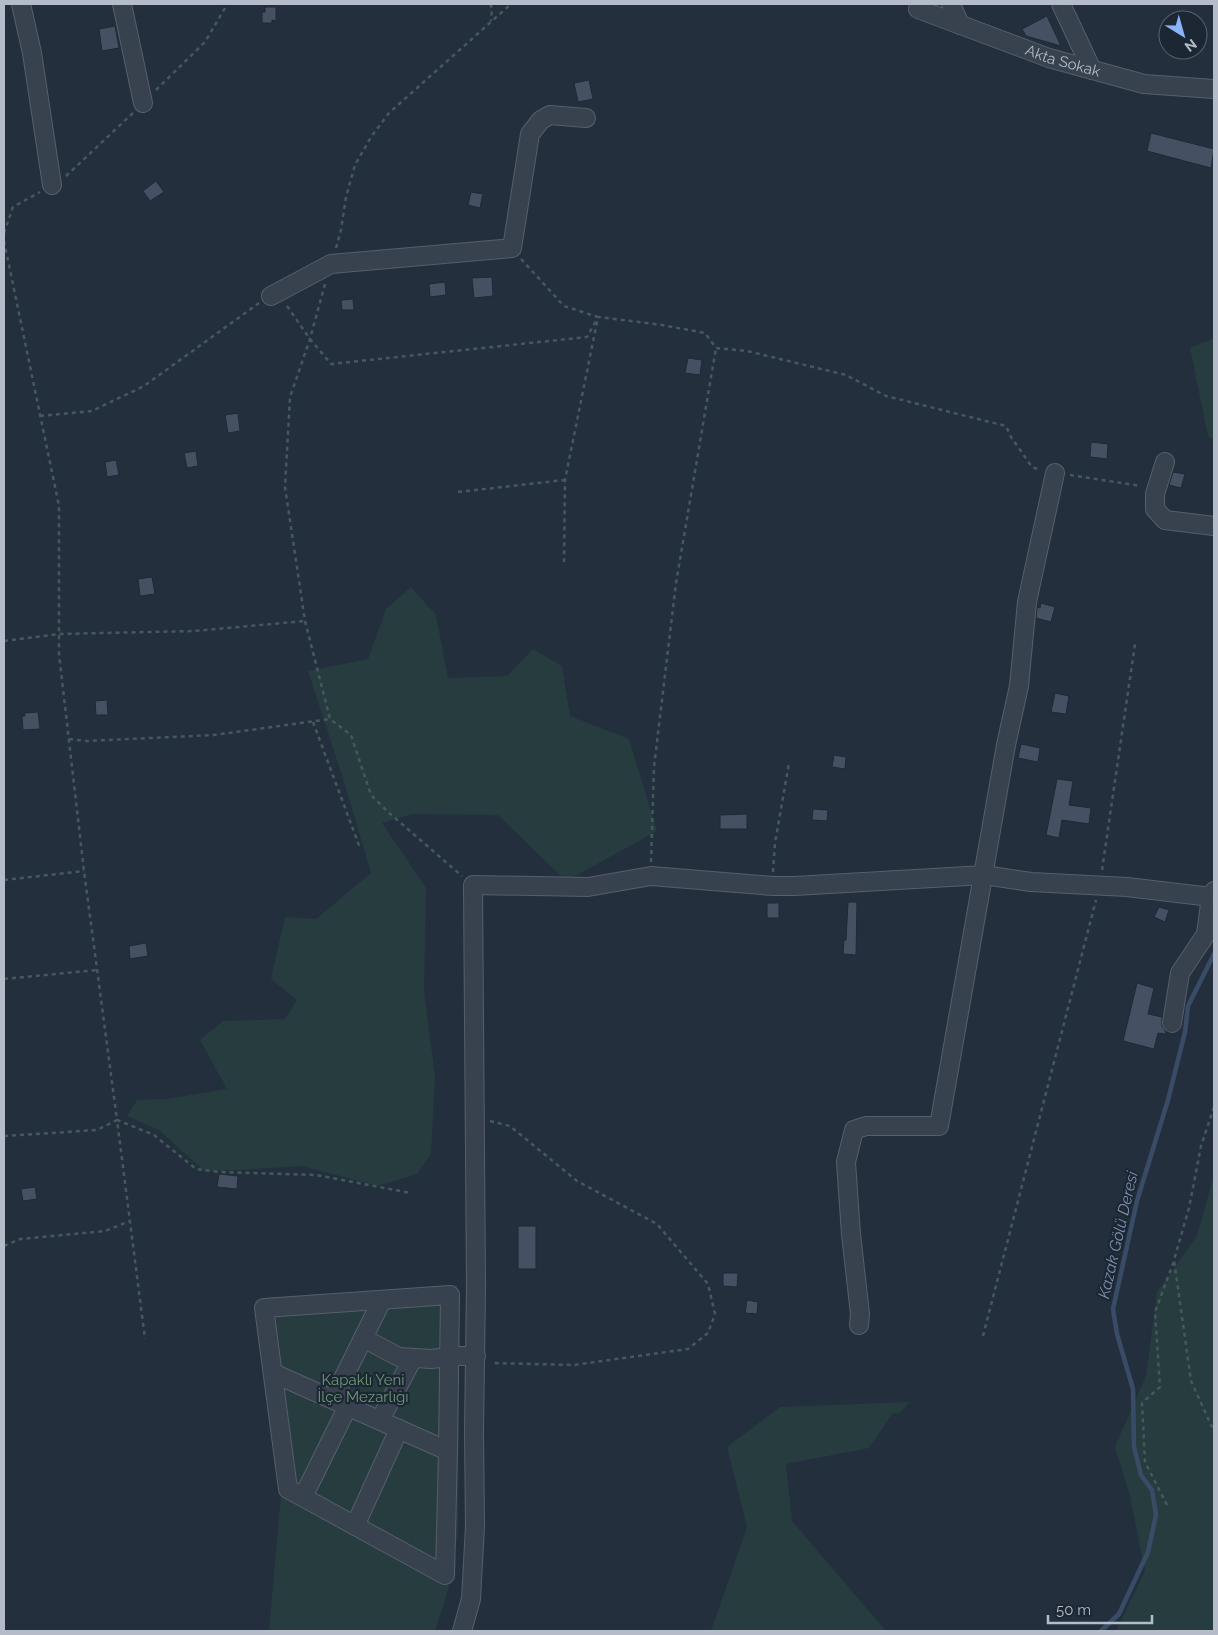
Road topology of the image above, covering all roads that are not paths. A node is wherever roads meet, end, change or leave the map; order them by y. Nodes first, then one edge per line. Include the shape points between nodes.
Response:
1 (21, 4) edge
2 (122, 4) edge
3 (951, 4) edge
4 (1061, 4) edge
5 (918, 8) dead end
6 (960, 25) junction
7 (1092, 70) junction
8 (1214, 89) edge
9 (143, 103) road end
10 (586, 118) dead end
11 (52, 185) road end
12 (270, 296) road end
13 (1165, 462) dead end
14 (1054, 473) road end
15 (1214, 526) edge
16 (984, 875) junction
17 (1212, 894) edge
18 (1172, 1023) dead end
19 (382, 1300) junction
20 (859, 1325) dead end
21 (363, 1338) junction
22 (450, 1357) junction
23 (414, 1358) junction
24 (476, 1360) junction
25 (273, 1373) junction
26 (340, 1403) junction
27 (380, 1420) junction
28 (399, 1429) junction
29 (448, 1451) junction
30 (304, 1497) junction
31 (356, 1526) junction
32 (462, 1631) edge

1 - 11 street via 32,53
2 - 9 street
3 - 6 street
4 - 7 street
5 - 6 street, Akta Sokak
6 - 7 street, Akta Sokak via 1049,58
7 - 8 street, Akta Sokak via 1144,84
10 - 12 street via 550,115 541,120 530,134 512,248 331,264
13 - 15 street via 1155,494 1156,509 1164,520
14 - 16 street via 1027,602 1019,686
16 - 17 street via 1031,882
16 - 20 street via 939,1126 866,1126 854,1130 846,1162
16 - 24 street via 772,886 651,876 588,887 472,885
17 - 18 street via 1206,934 1180,973
19 - 21 street
19 - 22 street via 450,1295
19 - 25 street via 264,1308
21 - 23 street via 399,1357
21 - 26 street
22 - 23 street
22 - 24 street
22 - 29 street
23 - 27 street
24 - 32 street via 475,1526 471,1599
25 - 26 street
25 - 30 street via 288,1489
26 - 27 street
26 - 30 street
27 - 28 street
28 - 29 street
28 - 31 street
29 - 31 street via 445,1575
30 - 31 street

